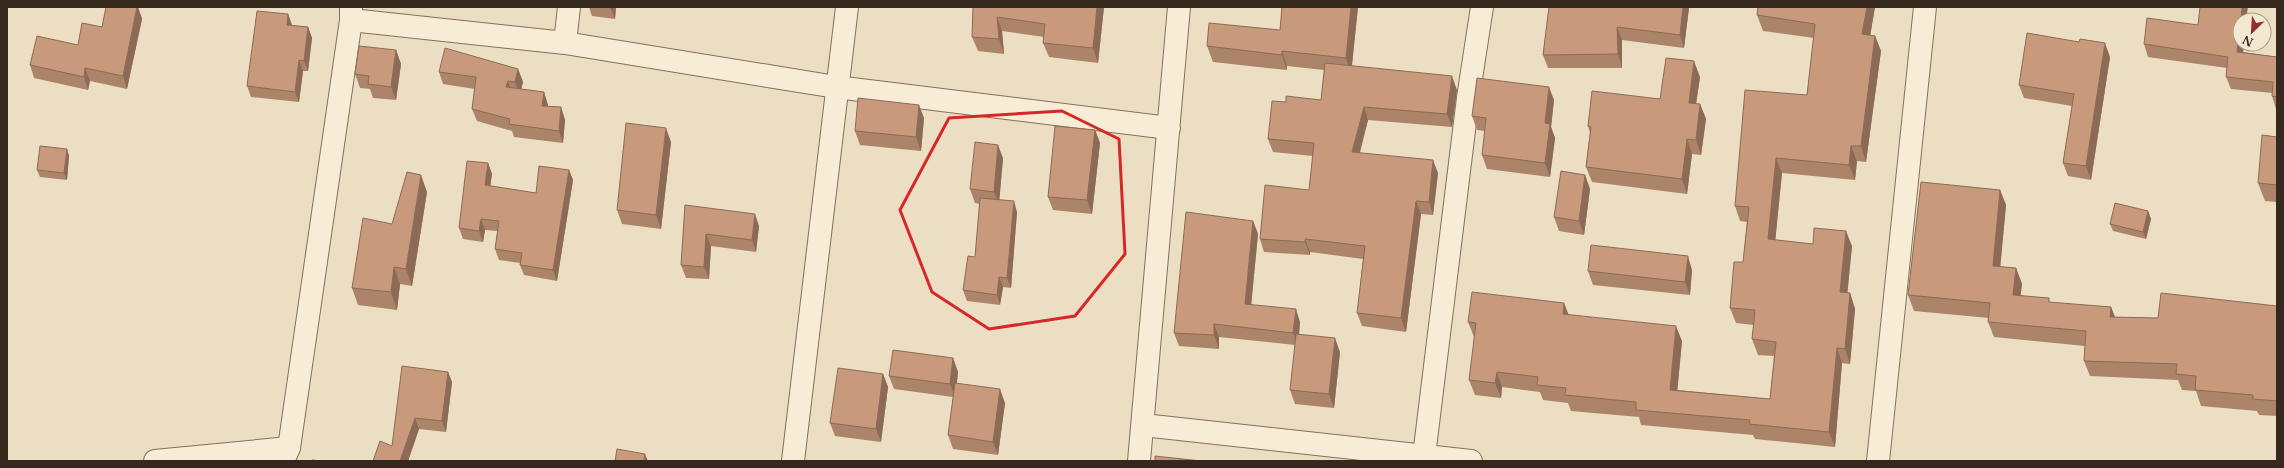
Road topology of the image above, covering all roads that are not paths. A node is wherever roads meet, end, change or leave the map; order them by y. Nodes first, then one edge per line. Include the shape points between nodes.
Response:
1 (569, 7) edge
2 (847, 7) edge
3 (1179, 7) edge
4 (1482, 7) edge
5 (1925, 7) edge
6 (351, 14) edge
7 (565, 43) junction
8 (836, 87) junction
9 (1169, 128) junction
10 (1143, 425) junction
11 (286, 454) edge
12 (1424, 456) junction
13 (155, 461) edge
14 (794, 461) edge
15 (1139, 461) edge
16 (1471, 461) edge
17 (1878, 461) edge

1 - 7 street
2 - 8 street
3 - 9 street
4 - 12 street via 1468,98
5 - 17 street
6 - 7 street
6 - 11 street
7 - 8 street
8 - 9 street
8 - 14 street
9 - 10 street
10 - 12 street
10 - 15 street
11 - 13 street
12 - 16 street

